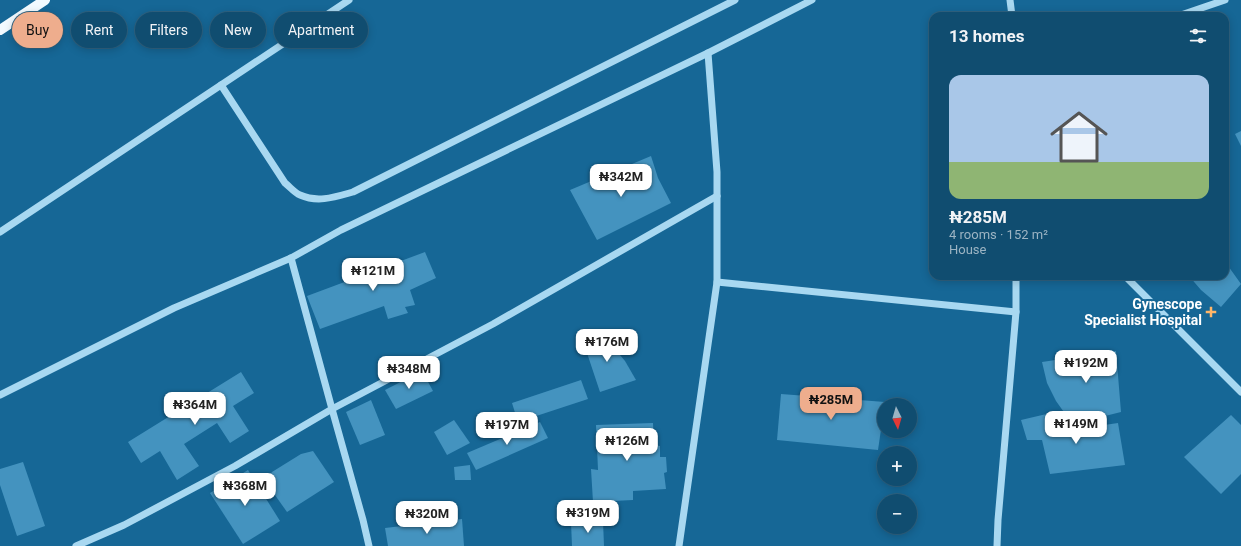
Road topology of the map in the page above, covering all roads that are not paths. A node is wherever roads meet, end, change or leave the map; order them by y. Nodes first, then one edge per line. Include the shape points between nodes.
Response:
1 (45, 0) edge
2 (349, 0) edge
3 (735, 0) edge
4 (812, 0) edge
5 (1010, 0) edge
6 (1225, 0) edge
7 (1012, 12) edge
8 (1190, 12) edge
9 (0, 30) edge
10 (708, 53) junction
11 (221, 85) junction
12 (717, 196) junction
13 (0, 232) edge
14 (291, 258) junction
15 (1016, 280) edge
16 (1129, 280) edge
17 (717, 282) junction
18 (1016, 312) junction
19 (1241, 392) edge
20 (0, 395) edge
21 (332, 409) junction
22 (76, 546) edge
23 (369, 546) edge
24 (679, 546) edge
25 (997, 546) edge

1 - 9 main road
2 - 11 street
3 - 11 street via 353,192 333,198 316,200 299,195 285,183
4 - 10 street
5 - 7 street
6 - 8 street
10 - 12 street
10 - 14 street via 341,230
11 - 13 street
12 - 17 street
12 - 21 street via 492,324
14 - 20 street via 174,308
14 - 21 street
15 - 18 street
16 - 19 street
17 - 18 street
17 - 24 street
18 - 25 street
21 - 22 street via 235,466 124,525
21 - 23 street

